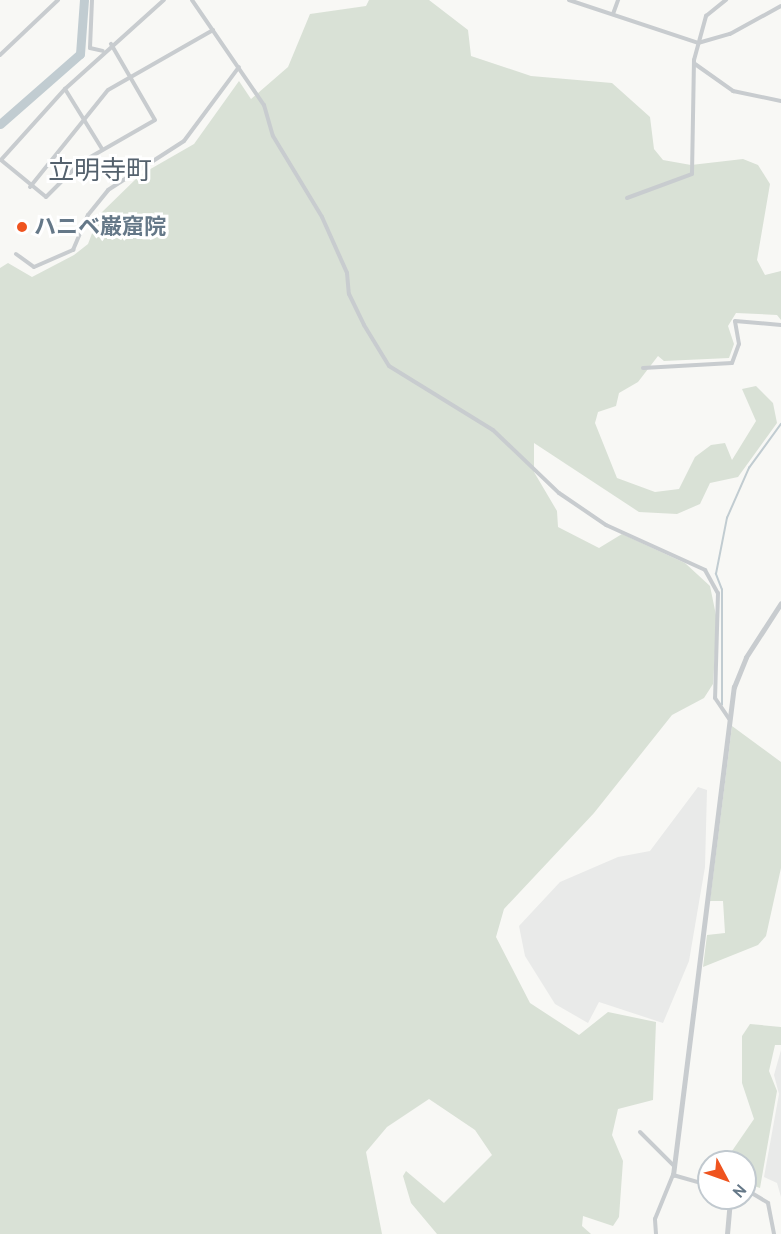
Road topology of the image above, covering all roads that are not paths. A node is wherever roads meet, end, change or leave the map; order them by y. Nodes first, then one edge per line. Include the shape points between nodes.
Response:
1 (58, 0) edge
2 (92, 0) edge
3 (164, 0) edge
4 (192, 0) edge
5 (569, 0) edge
6 (618, 0) edge
7 (726, 0) edge
8 (781, 6) edge
9 (613, 14) junction
10 (213, 30) junction
11 (698, 43) junction
12 (111, 44) junction
13 (103, 51) junction
14 (0, 56) edge
15 (694, 63) junction
16 (239, 67) junction
17 (135, 79) junction
18 (65, 89) junction
19 (781, 101) edge
20 (83, 120) junction
21 (102, 149) junction
22 (0, 160) edge
23 (30, 187) junction
24 (627, 198) dead end
25 (16, 254) dead end
26 (781, 325) edge
27 (643, 368) dead end
28 (781, 603) edge
29 (729, 719) junction
30 (640, 1132) dead end
31 (674, 1166) junction
32 (673, 1175) junction
33 (697, 1182) edge
34 (757, 1196) edge
35 (729, 1210) edge
36 (656, 1234) edge
37 (727, 1234) edge
38 (774, 1234) edge

1 - 14 street
2 - 13 street via 90,48
3 - 12 street
4 - 10 street
5 - 9 street
6 - 9 street
7 - 11 street via 706,16
8 - 11 street via 730,34
9 - 11 street
10 - 16 street
10 - 17 street
11 - 15 street
12 - 13 street
12 - 17 street
13 - 18 street
15 - 19 street via 733,91
15 - 24 street via 692,174
16 - 25 street via 184,141 108,190 88,215 73,250 34,267
16 - 29 street via 264,105 269,127 303,193 322,218 347,273 349,294 389,366 493,430 559,493 606,525 705,570 718,593 715,699
17 - 20 street via 108,90
17 - 21 street via 155,120
18 - 20 street
18 - 22 street
20 - 21 street
20 - 23 street
21 - 23 street via 46,197
22 - 23 street
26 - 27 street via 735,321 739,344 732,363
28 - 29 street via 742,665
29 - 31 street
30 - 31 street
31 - 32 street
32 - 33 street
32 - 36 street via 656,1219
34 - 38 street via 768,1203
35 - 37 street

